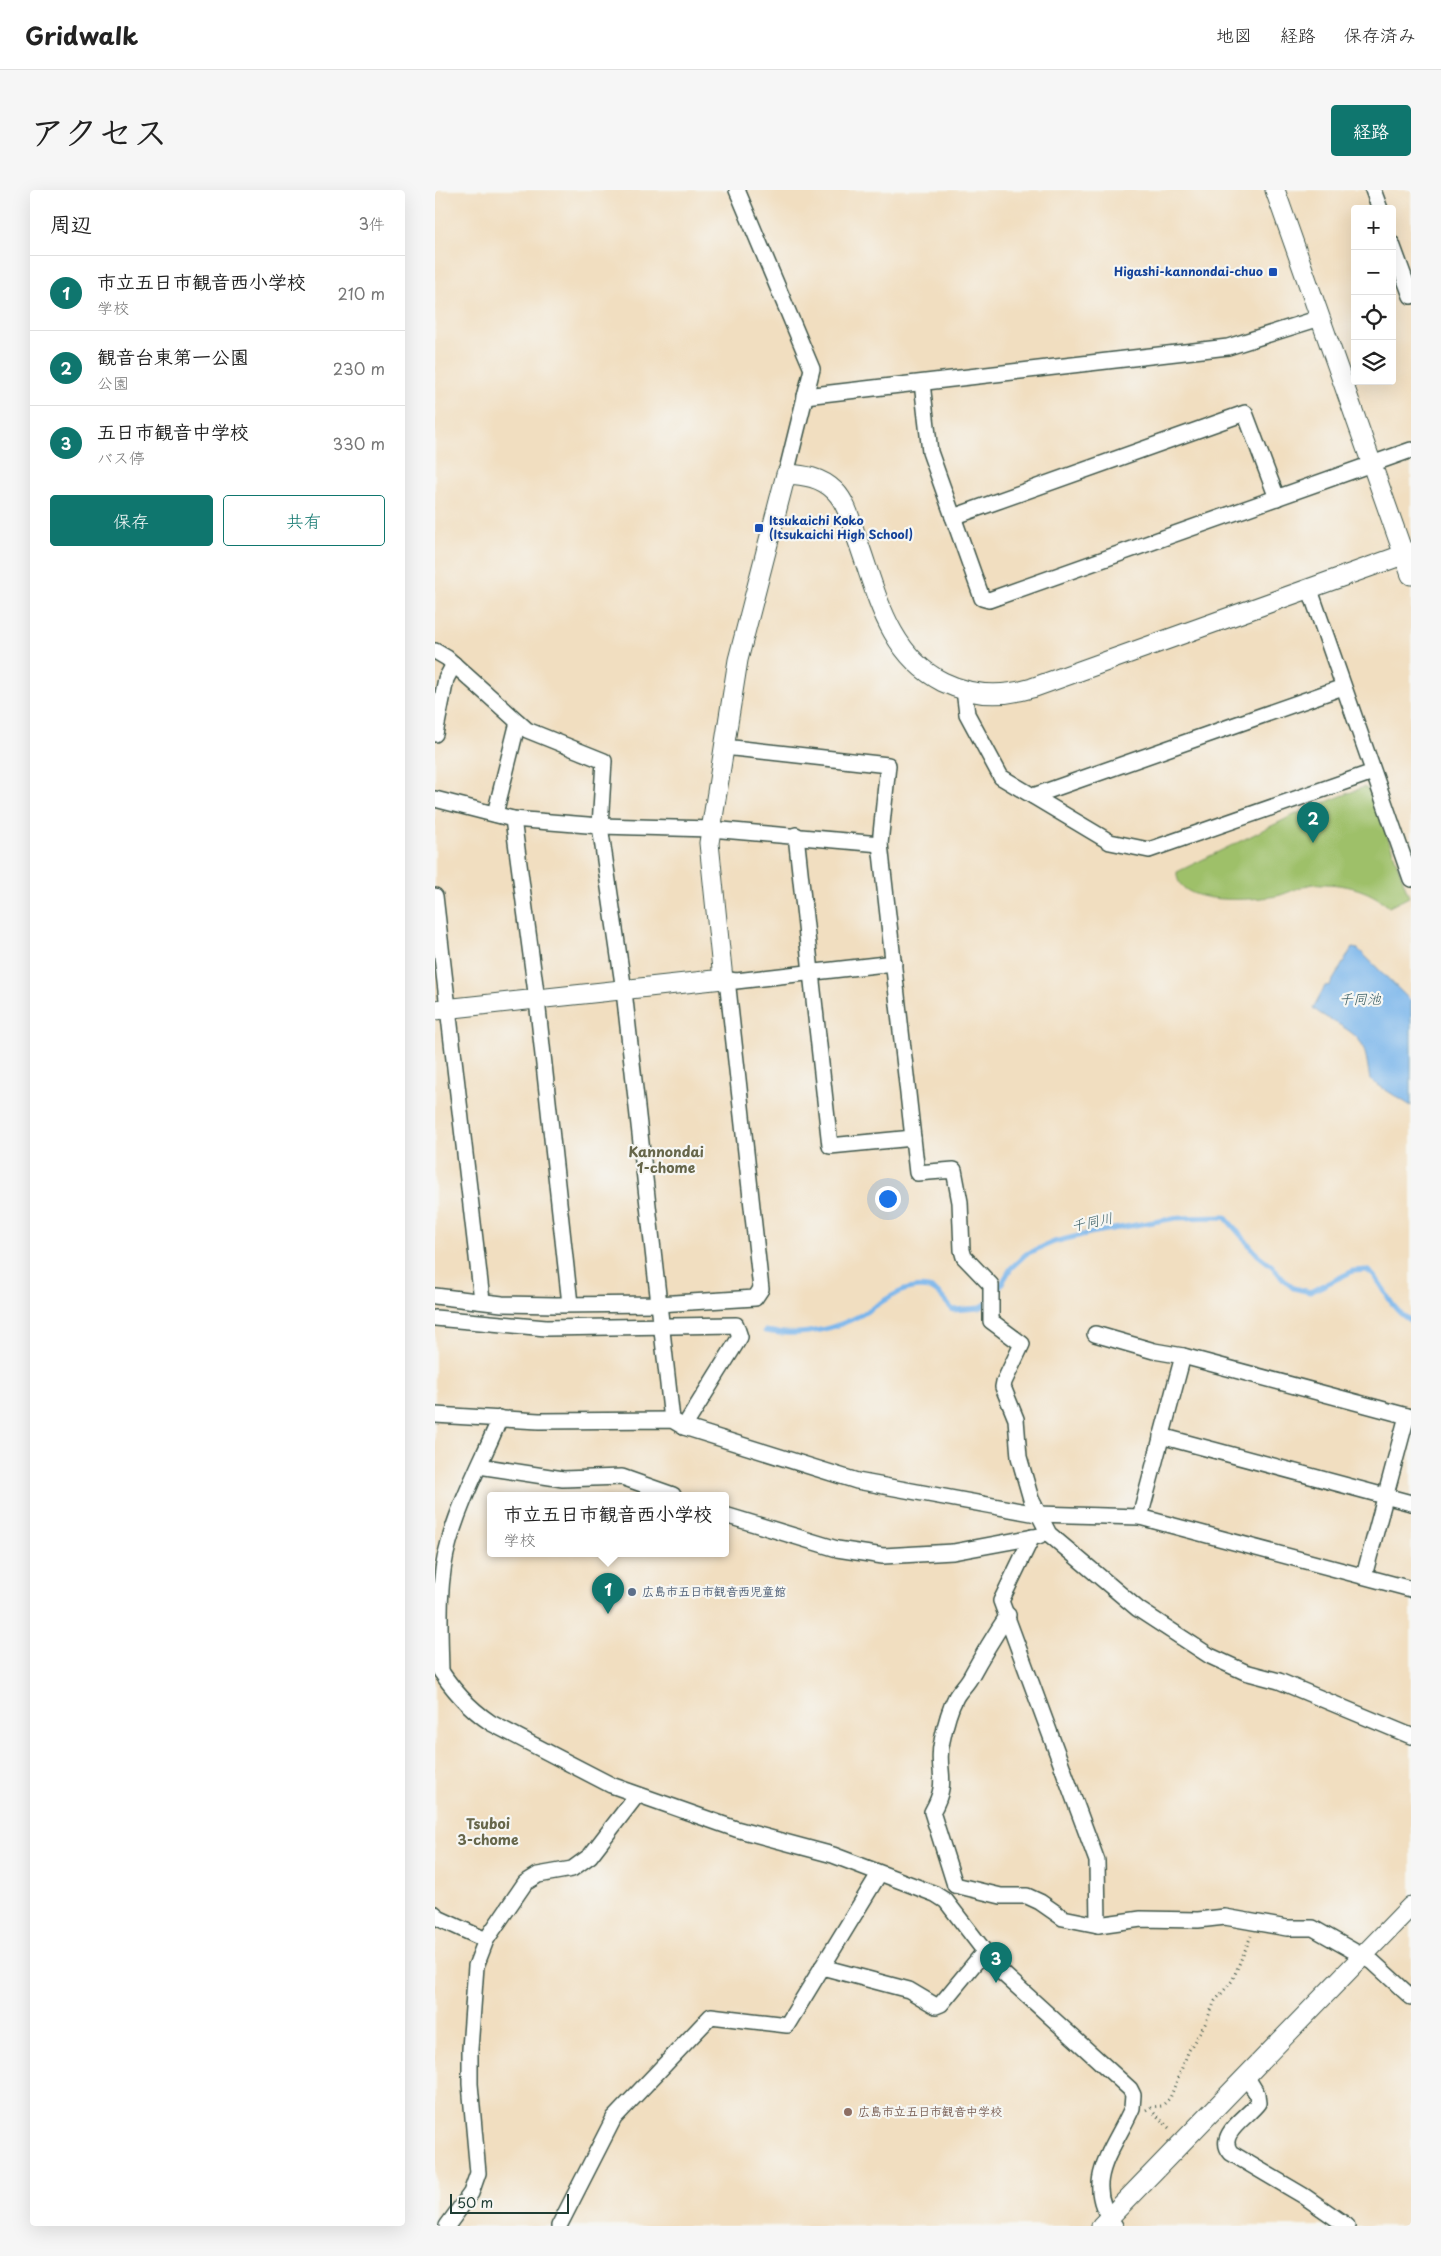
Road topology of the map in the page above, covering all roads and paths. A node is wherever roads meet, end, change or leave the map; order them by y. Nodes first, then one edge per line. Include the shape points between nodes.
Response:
1 (737, 190) edge
2 (1275, 190) edge
3 (1373, 190) edge
4 (1379, 205) edge
5 (1396, 249) edge
6 (1405, 259) edge
7 (1411, 296) edge
8 (1320, 318) junction
9 (922, 383) junction
10 (805, 396) junction
11 (1411, 450) edge
12 (1372, 464) junction
13 (786, 474) junction
14 (1277, 498) junction
15 (953, 517) junction
16 (1407, 554) edge
17 (1411, 574) edge
18 (1310, 590) junction
19 (435, 651) edge
20 (455, 664) junction
21 (1343, 687) junction
22 (964, 690) junction
23 (518, 722) junction
24 (435, 734) edge
25 (724, 747) junction
26 (1373, 772) junction
27 (1033, 796) junction
28 (435, 799) edge
29 (495, 814) junction
30 (513, 818) junction
31 (600, 826) junction
32 (711, 829) junction
33 (796, 835) junction
34 (881, 844) junction
35 (1411, 879) edge
36 (435, 896) edge
37 (894, 963) junction
38 (812, 973) junction
39 (723, 979) junction
40 (624, 991) junction
41 (537, 1000) junction
42 (442, 1009) edge
43 (913, 1138) junction
44 (435, 1296) edge
45 (482, 1300) junction
46 (570, 1304) junction
47 (658, 1304) junction
48 (435, 1318) edge
49 (661, 1326) junction
50 (1095, 1334) dead end
51 (1183, 1356) junction
52 (435, 1415) edge
53 (1409, 1416) edge
54 (500, 1418) junction
55 (678, 1424) junction
56 (1161, 1436) junction
57 (479, 1466) junction
58 (664, 1492) edge
59 (1386, 1496) junction
60 (1411, 1502) edge
61 (1037, 1514) junction
62 (729, 1515) edge
63 (1140, 1517) junction
64 (1049, 1534) junction
65 (1032, 1537) junction
66 (1364, 1576) junction
67 (1411, 1589) edge
68 (1008, 1615) junction
69 (438, 1667) edge
70 (1411, 1736) edge
71 (637, 1795) junction
72 (879, 1874) junction
73 (955, 1885) junction
74 (940, 1897) junction
75 (1411, 1906) edge
76 (435, 1914) edge
77 (1257, 1922) junction
78 (1098, 1926) junction
79 (486, 1940) junction
80 (984, 1952) junction
81 (1363, 1956) junction
82 (822, 1967) junction
83 (1411, 1997) edge
84 (1246, 2076) junction
85 (1143, 2113) dead end
86 (1154, 2113) dead end
87 (1169, 2128) dead end
88 (1108, 2223) edge
89 (447, 2226) edge
90 (559, 2226) edge
91 (1347, 2226) edge

1 - 10 street via 812,369
2 - 8 street
3 - 4 street
5 - 6 street
6 - 7 street
8 - 9 street via 1228,347
8 - 12 street
9 - 10 street
9 - 15 street via 930,452
10 - 13 street
11 - 12 street
12 - 14 street
12 - 16 street
13 - 22 street via 817,479 836,492 851,520 893,634 911,660
13 - 25 street via 738,660
14 - 15 street via 989,600 982,598
14 - 15 street via 1245,413
16 - 17 street
16 - 18 street
18 - 21 street
18 - 22 street via 1033,688 1005,694
19 - 20 street
20 - 23 street
20 - 24 street via 446,679
21 - 26 street
21 - 27 street
22 - 27 street via 967,714 1001,777
23 - 29 street
23 - 31 street via 527,730 604,761
25 - 32 street
25 - 34 street via 888,765
26 - 27 street via 1149,850 1110,842
26 - 35 street
28 - 29 street
29 - 30 street
30 - 31 street
30 - 41 street
31 - 32 street
31 - 40 street
32 - 33 street
32 - 39 street via 709,843
33 - 34 street
33 - 38 street
34 - 37 street
36 - 42 street
37 - 38 street
37 - 43 street
38 - 39 street via 736,981
38 - 43 street via 830,1146
39 - 40 street
39 - 47 street via 728,988 761,1289 755,1298
40 - 41 street
40 - 47 street
41 - 42 street
41 - 46 street
42 - 45 street
43 - 61 street via 917,1173 954,1170 960,1202 961,1250 991,1285 991,1321 1023,1344 1003,1387 1016,1418 1019,1457
44 - 45 street
45 - 46 street via 502,1304
46 - 47 street
47 - 49 street
48 - 49 street via 517,1327
49 - 55 street
49 - 55 street via 736,1325 740,1337
50 - 51 street
51 - 53 street
51 - 56 street
52 - 54 street
53 - 59 street
54 - 55 street
54 - 57 street
55 - 61 street via 857,1481
56 - 59 street
56 - 63 street
57 - 58 street via 563,1479 622,1477
57 - 69 street via 455,1522 445,1561
59 - 60 street
59 - 66 street
61 - 63 street
61 - 64 street
62 - 65 street via 837,1550 883,1556 953,1552
63 - 66 street
64 - 65 street
64 - 70 street via 1138,1609 1210,1656
65 - 68 street via 1001,1601
66 - 67 street
68 - 73 street via 957,1696 941,1744 943,1785 941,1797 932,1812
68 - 78 street via 1097,1862
69 - 71 street via 474,1712 491,1723 611,1785
71 - 72 street via 736,1829 833,1855
71 - 79 street via 590,1856 572,1869 538,1875 525,1883
72 - 74 street
72 - 82 street
73 - 74 street
73 - 78 street via 1001,1896 1027,1896 1063,1918
74 - 80 street
75 - 81 street
76 - 79 street
77 - 78 street via 1225,1917 1141,1919
77 - 81 street via 1287,1928 1313,1928
77 - 85 path via 1232,1981 1215,2001 1186,2055 1170,2098 1165,2104 1151,2107
79 - 89 street via 476,1966 470,2048 478,2173 471,2193
80 - 82 street via 936,2006 909,1990
80 - 88 street via 1008,1979 1133,2095 1132,2108 1099,2178 1099,2192
81 - 83 street
81 - 84 street
82 - 90 street via 787,2025 711,2016 614,2118
84 - 88 street
84 - 91 street via 1256,2090 1258,2102 1229,2134 1226,2148
86 - 87 path

